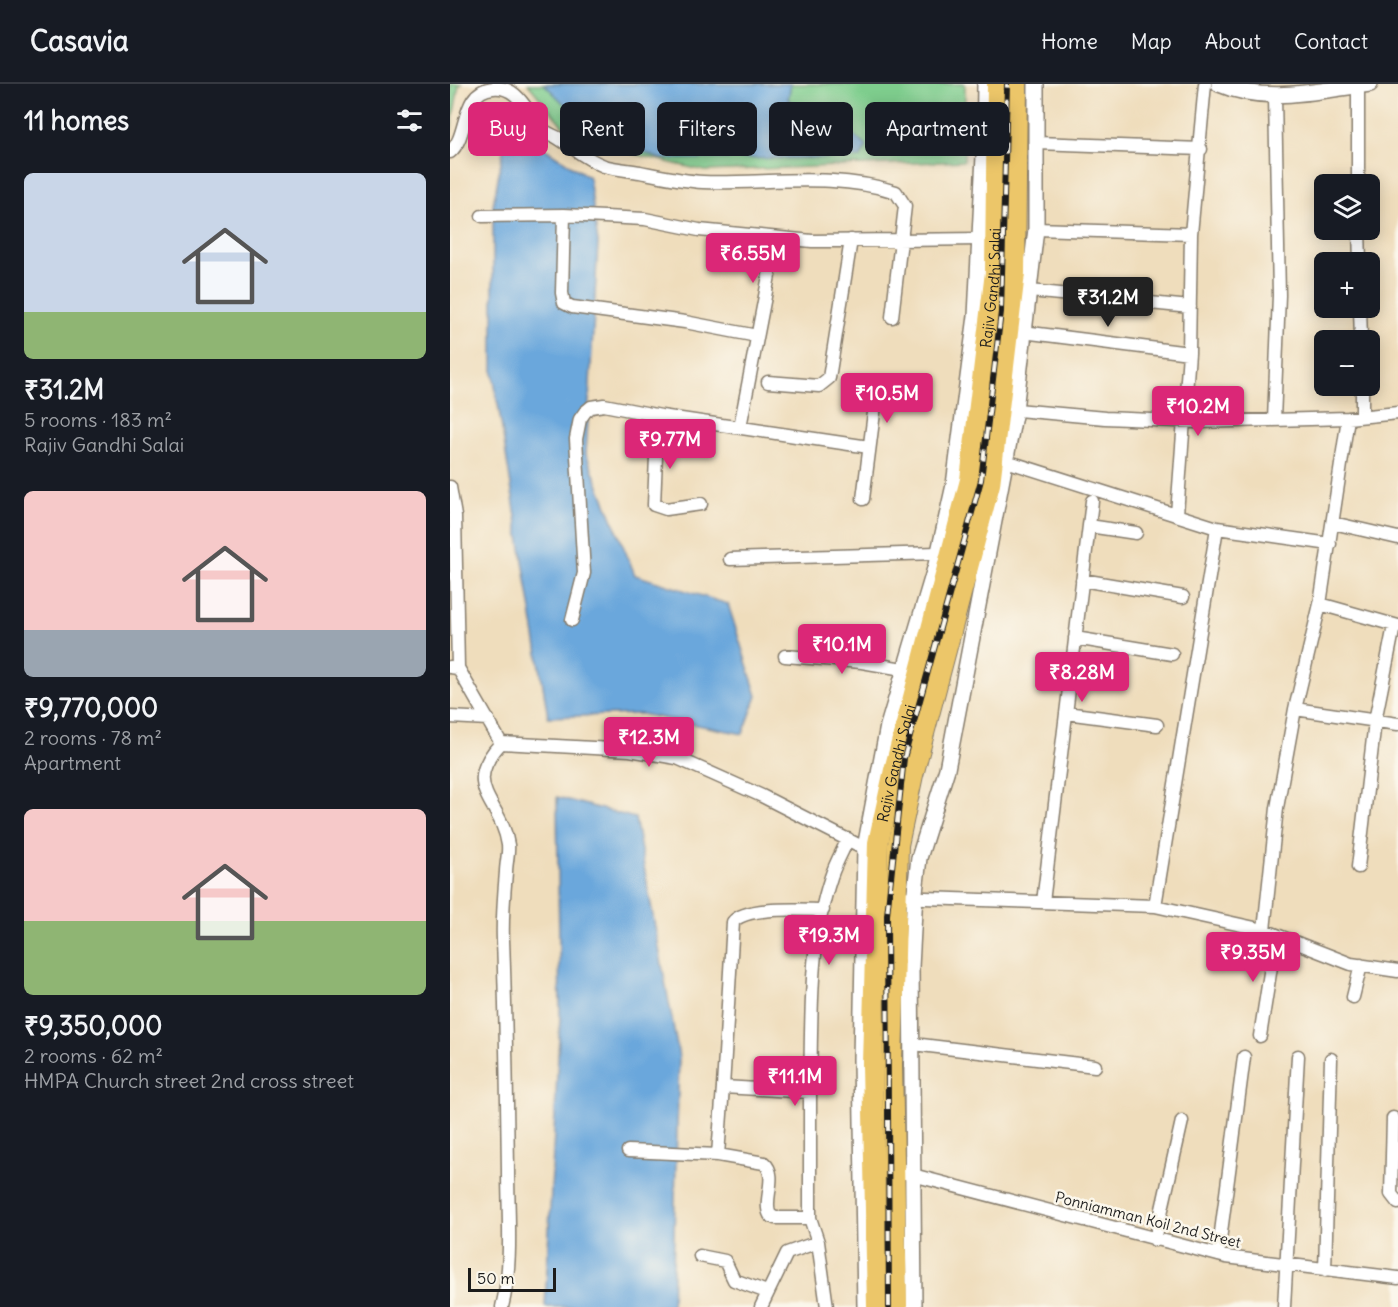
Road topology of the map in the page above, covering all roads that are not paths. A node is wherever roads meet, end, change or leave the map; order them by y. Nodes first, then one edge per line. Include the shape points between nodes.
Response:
1 (985, 84) edge
2 (997, 84) edge
3 (1017, 84) edge
4 (1036, 84) edge
5 (1205, 84) edge
6 (1219, 84) edge
7 (1364, 85) edge
8 (1275, 96) junction
9 (1037, 143) junction
10 (1200, 148) junction
11 (450, 152) edge
12 (1359, 174) edge
13 (564, 215) junction
14 (482, 216) dead end
15 (1036, 229) junction
16 (1191, 234) junction
17 (776, 239) junction
18 (981, 239) junction
19 (850, 240) junction
20 (902, 240) junction
21 (1030, 291) junction
22 (1190, 307) junction
23 (892, 317) dead end
24 (1023, 332) junction
25 (758, 336) junction
26 (1189, 353) junction
27 (768, 382) dead end
28 (1362, 396) edge
29 (876, 397) dead end
30 (1007, 409) junction
31 (1398, 413) edge
32 (1362, 414) junction
33 (661, 416) junction
34 (1348, 418) junction
35 (1274, 420) junction
36 (1184, 421) junction
37 (740, 427) junction
38 (869, 447) junction
39 (1006, 461) junction
40 (450, 487) edge
41 (863, 499) dead end
42 (1092, 501) dead end
43 (701, 504) dead end
44 (1177, 514) junction
45 (1333, 523) junction
46 (1089, 526) junction
47 (1217, 528) junction
48 (1136, 532) dead end
49 (1398, 538) edge
50 (1330, 544) junction
51 (938, 553) junction
52 (730, 559) dead end
53 (1082, 580) junction
54 (1183, 597) dead end
55 (1320, 604) junction
56 (572, 620) dead end
57 (1396, 626) edge
58 (1075, 638) junction
59 (1172, 654) dead end
60 (785, 656) dead end
61 (454, 668) edge
62 (903, 669) junction
63 (1295, 709) junction
64 (1066, 713) junction
65 (450, 717) edge
66 (488, 719) junction
67 (1376, 721) junction
68 (1398, 724) edge
69 (1157, 725) dead end
70 (501, 743) junction
71 (848, 839) junction
72 (872, 851) junction
73 (1358, 867) dead end
74 (906, 898) junction
75 (1043, 902) junction
76 (1155, 906) junction
77 (823, 910) junction
78 (1270, 933) junction
79 (1360, 965) junction
80 (1398, 971) edge
81 (1353, 997) dead end
82 (1260, 1036) dead end
83 (913, 1044) junction
84 (1298, 1056) dead end
85 (1245, 1057) dead end
86 (1331, 1059) dead end
87 (1095, 1066) dead end
88 (723, 1088) junction
89 (810, 1092) junction
90 (1393, 1118) dead end
91 (1182, 1121) dead end
92 (628, 1151) dead end
93 (718, 1155) junction
94 (904, 1172) junction
95 (1398, 1203) edge
96 (810, 1218) junction
97 (1155, 1240) junction
98 (818, 1242) junction
99 (1218, 1255) junction
100 (699, 1256) dead end
101 (1289, 1266) junction
102 (1325, 1270) junction
103 (1398, 1278) edge
104 (767, 1292) junction
105 (502, 1307) edge
106 (761, 1307) edge
107 (827, 1307) edge
108 (864, 1307) edge
109 (877, 1307) edge
110 (897, 1307) edge
111 (914, 1307) edge
112 (1284, 1307) edge

1 - 18 street
2 - 72 main road, Rajiv Gandhi Salai via 995,272 970,480
3 - 30 main road, Rajiv Gandhi Salai via 1015,273
4 - 9 street
5 - 10 street
6 - 8 street via 1245,93
7 - 8 street
7 - 12 street
8 - 35 street via 1279,295
9 - 10 street
9 - 15 street
10 - 16 street
11 - 20 street via 459,141 462,120 482,91 505,88 518,96 543,130 577,154 605,166 701,182 827,179 872,184 896,192 905,206
13 - 14 street
13 - 17 street via 645,219
13 - 25 street via 564,303
15 - 16 street
15 - 21 street
16 - 22 street
17 - 19 street
17 - 25 street
18 - 20 street
18 - 51 street via 976,316 957,464
19 - 20 street
19 - 27 street via 829,378 819,386
20 - 23 street
21 - 22 street
21 - 24 street
22 - 26 street
24 - 26 street
24 - 30 street
25 - 37 street
26 - 36 street
28 - 32 street
29 - 38 street
30 - 36 street
30 - 39 street
30 - 74 main road, Rajiv Gandhi Salai via 900,833
31 - 32 street
32 - 34 street
33 - 37 street
33 - 43 street via 654,506 666,509
33 - 56 street via 604,405 591,407 580,419 576,439 584,573
34 - 35 street
34 - 45 street
35 - 36 street
36 - 44 street
37 - 38 street
38 - 41 street
39 - 44 street
39 - 74 street via 947,769
40 - 61 street via 455,516
42 - 46 street
44 - 47 street
45 - 49 street
45 - 50 street
46 - 48 street
46 - 53 street
47 - 50 street
47 - 76 street
50 - 55 street
51 - 52 street
51 - 62 street
53 - 54 street
53 - 58 street
55 - 57 street
55 - 63 street
57 - 67 street
58 - 59 street
58 - 64 street
60 - 62 street
61 - 66 street
62 - 72 street via 888,726
63 - 67 street
63 - 78 street via 1277,808
64 - 69 street
64 - 75 street
65 - 66 street
66 - 70 street
67 - 68 street
67 - 73 street
70 - 71 street via 630,750 677,758
70 - 105 street via 487,759 482,777 508,845 502,920 509,1255
71 - 72 street
71 - 77 street via 831,877
72 - 108 street via 861,1048
72 - 109 main road, Rajiv Gandhi Salai
74 - 75 street
74 - 83 street
74 - 94 main road, Rajiv Gandhi Salai via 892,1064
75 - 76 street
76 - 78 street
77 - 88 street via 753,912 738,915 733,922
77 - 89 street via 813,975
78 - 79 street
78 - 82 street
79 - 80 street
79 - 81 street
83 - 87 street
83 - 94 street
84 - 101 street
85 - 99 street
86 - 102 street
88 - 89 street
88 - 93 street
89 - 96 street
90 - 95 street via 1391,1194
91 - 97 street
92 - 93 street
93 - 96 street via 767,1166 770,1215
94 - 97 street, Ponniamman Koil 2nd Street
94 - 110 main road, Rajiv Gandhi Salai
94 - 111 street
96 - 98 street
97 - 99 street, Ponniamman Koil 2nd Street
98 - 104 street via 787,1253
98 - 107 street
99 - 101 street, Ponniamman Koil 2nd Street
100 - 104 street via 725,1261 734,1280
101 - 102 street, Ponniamman Koil 2nd Street
101 - 112 street
102 - 103 street, Ponniamman Koil 2nd Street
104 - 106 street

